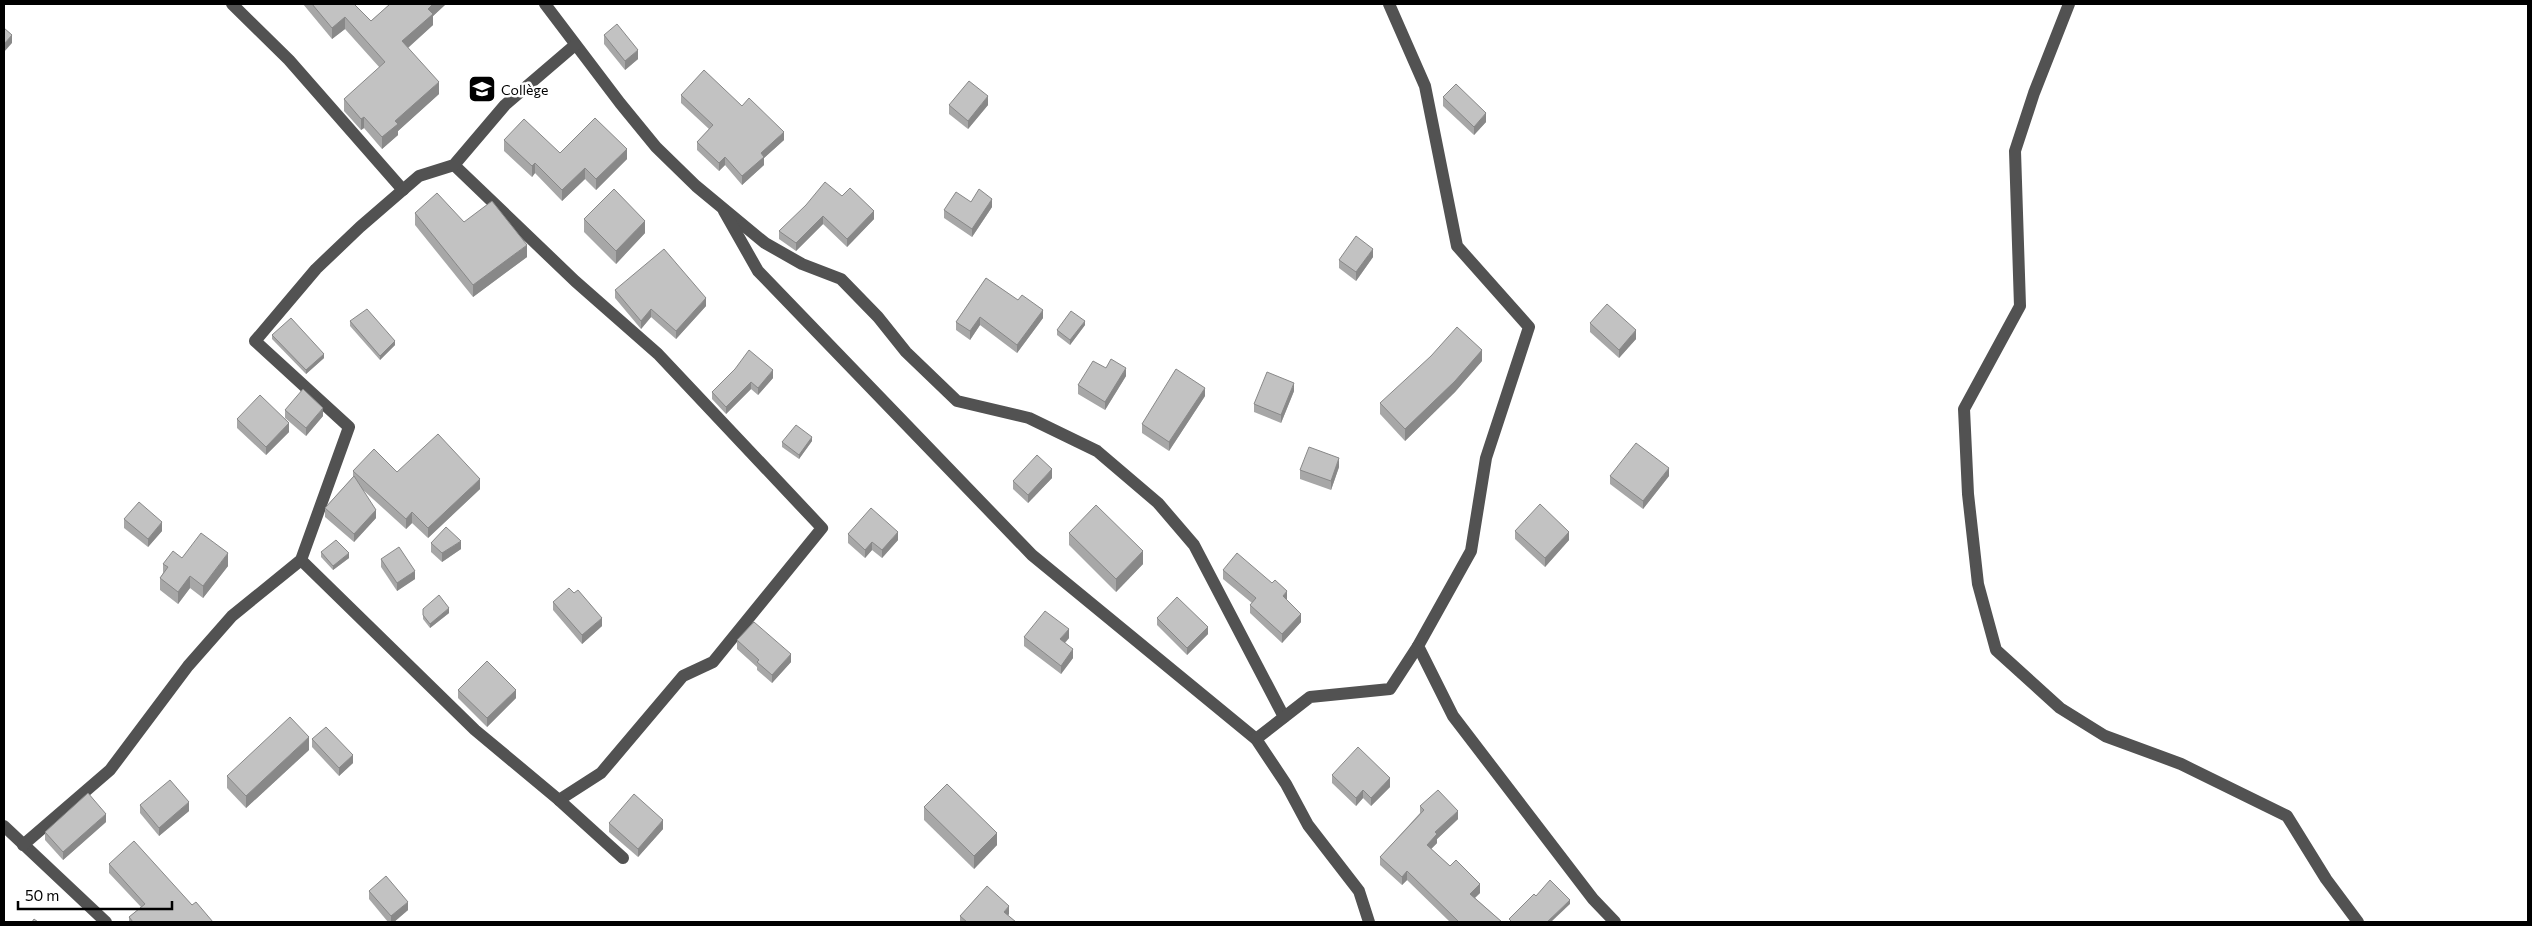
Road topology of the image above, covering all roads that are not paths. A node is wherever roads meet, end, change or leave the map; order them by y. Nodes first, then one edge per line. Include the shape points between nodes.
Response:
1 (232, 4) edge
2 (545, 4) edge
3 (1389, 4) edge
4 (2069, 4) edge
5 (575, 45) junction
6 (454, 165) junction
7 (403, 190) junction
8 (720, 205) junction
9 (301, 560) junction
10 (1418, 646) junction
11 (1284, 717) junction
12 (1256, 739) junction
13 (559, 800) junction
14 (4, 826) edge
15 (23, 844) junction
16 (623, 858) dead end
17 (106, 922) edge
18 (1369, 922) edge
19 (1615, 922) edge
20 (2358, 922) edge

1 - 7 street via 289,60
2 - 5 street
3 - 10 street via 1425,86 1457,246 1529,327 1486,458 1471,551
4 - 20 street via 2014,151 2020,306 1964,410 1968,494 1978,584 1996,650 2060,708 2105,736 2181,764 2287,816 2326,879
5 - 6 street via 505,106
5 - 8 street via 656,147
6 - 7 street via 419,176
6 - 13 street via 575,282 658,354 822,528 713,662 683,676 601,773
7 - 9 street via 316,269 255,341 349,427
8 - 11 street via 765,244 802,264 841,279 956,402 1029,418 1097,451 1158,503 1194,545
8 - 12 street via 758,271 1032,555
9 - 13 street via 475,730
9 - 15 street via 232,616 188,666 110,770
10 - 11 street via 1390,688 1310,697
10 - 19 street via 1453,716 1593,899
11 - 12 street
12 - 18 street via 1308,825 1359,892
13 - 16 street
14 - 15 street
15 - 17 street

